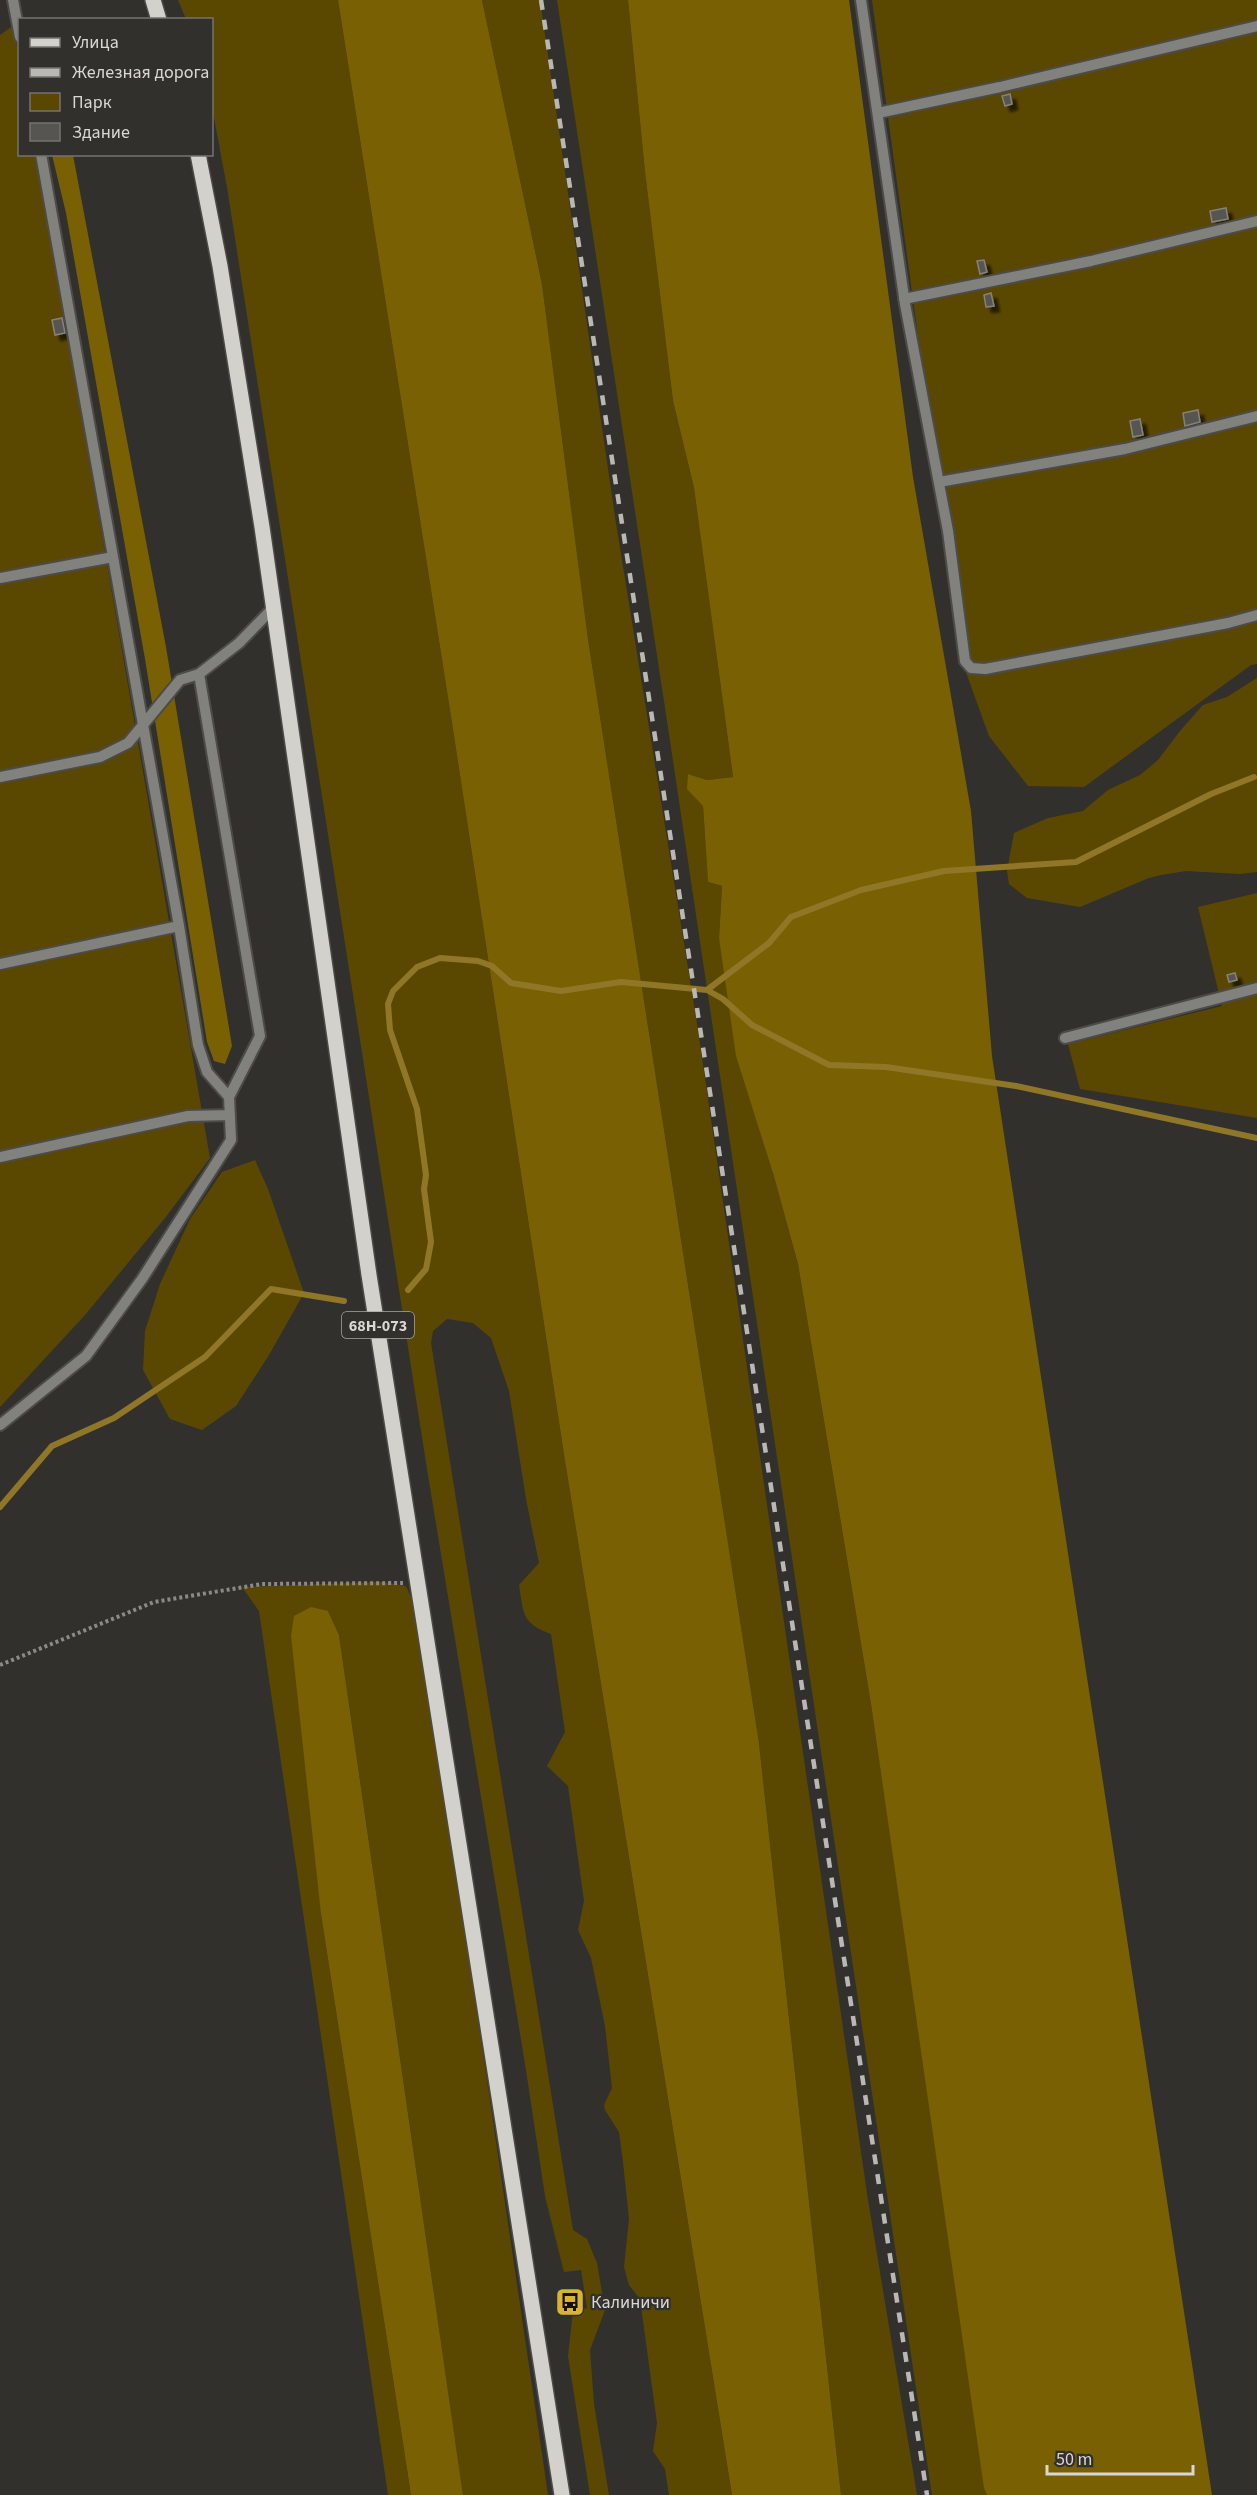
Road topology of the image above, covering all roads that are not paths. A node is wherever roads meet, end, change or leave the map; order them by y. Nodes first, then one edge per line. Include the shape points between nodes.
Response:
1 (13, 0) edge
2 (153, 0) edge
3 (861, 0) edge
4 (158, 18) edge
5 (18, 26) edge
6 (1257, 26) edge
7 (878, 113) junction
8 (41, 156) edge
9 (198, 156) edge
10 (1257, 221) edge
11 (904, 299) junction
12 (1257, 416) edge
13 (939, 482) junction
14 (113, 557) junction
15 (0, 578) edge
16 (274, 607) junction
17 (1257, 615) edge
18 (199, 674) junction
19 (142, 725) junction
20 (0, 777) edge
21 (179, 926) junction
22 (0, 964) edge
23 (1257, 988) edge
24 (1065, 1038) dead end
25 (229, 1096) junction
26 (230, 1115) junction
27 (0, 1157) edge
28 (0, 1425) edge
29 (562, 2495) edge

1 - 5 lane
2 - 4 main road
3 - 7 lane
6 - 7 lane
7 - 11 lane
8 - 14 lane
9 - 16 main road, 68Н-073 via 220,266
10 - 11 lane via 1091,261
11 - 13 lane
12 - 13 lane via 1125,449
13 - 17 lane via 964,662 971,668 985,669 1086,651
14 - 15 lane
14 - 19 lane
16 - 18 lane via 240,644
16 - 29 main road, 68Н-073 via 369,1275
18 - 19 lane via 180,680
18 - 25 lane via 260,1036
19 - 20 lane via 128,743 100,757
19 - 21 lane
21 - 22 lane
21 - 25 lane via 198,1045 207,1072
23 - 24 lane
25 - 26 lane
26 - 27 lane via 188,1116
26 - 28 lane via 231,1140 142,1279 86,1356

